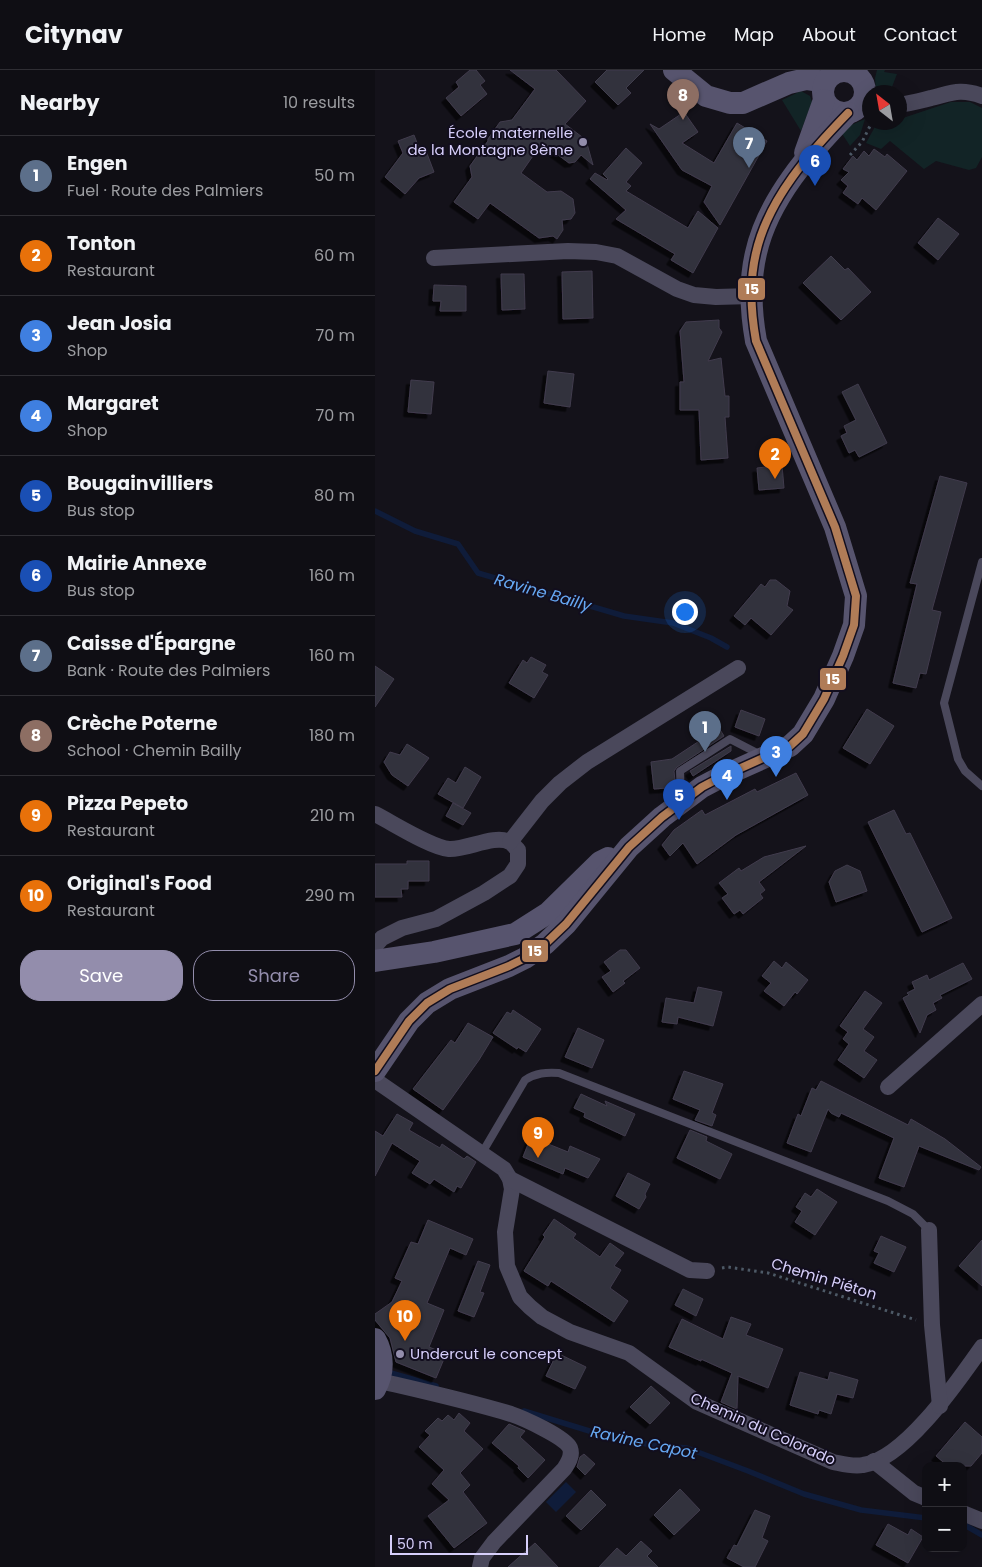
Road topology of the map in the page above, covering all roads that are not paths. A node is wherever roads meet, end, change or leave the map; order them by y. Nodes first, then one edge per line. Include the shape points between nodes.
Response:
1 (679, 72) edge
2 (833, 81) edge
3 (862, 95) edge
4 (982, 96) edge
5 (907, 103) edge
6 (801, 165) junction
7 (434, 258) dead end
8 (752, 296) junction
9 (982, 562) edge
10 (738, 668) dead end
11 (765, 757) junction
12 (982, 786) edge
13 (681, 802) junction
14 (375, 814) edge
15 (510, 842) junction
16 (629, 847) junction
17 (375, 946) edge
18 (375, 961) edge
19 (982, 1004) edge
20 (375, 1071) edge
21 (375, 1080) edge
22 (888, 1087) dead end
23 (482, 1153) junction
24 (510, 1179) junction
25 (929, 1230) joint
26 (707, 1272) road end
27 (375, 1339) edge
28 (982, 1348) edge
29 (377, 1385) edge
30 (940, 1406) junction
31 (874, 1462) junction
32 (922, 1496) edge
33 (967, 1515) edge
34 (982, 1521) edge
35 (480, 1567) edge

1 - 2 main road via 706,96 730,103 743,103 780,83 806,79
2 - 3 main road via 853,73 859,77
2 - 3 main road via 828,106 833,111 840,113
2 - 6 main road
3 - 6 main road
4 - 5 street via 948,92
6 - 8 main road via 762,234 756,254
7 - 8 street via 596,252 617,256 694,295
8 - 11 main road via 756,342 835,527 856,596 854,625 824,700 803,734 790,746
9 - 12 lane via 944,703 958,759 965,771
10 - 15 street via 587,762 542,801
11 - 13 main road via 709,783
11 - 13 lane via 730,739 679,772
13 - 16 main road
14 - 15 street via 435,845 448,848 497,840
15 - 17 street via 518,850 517,864 510,876 436,919 402,928 382,938
16 - 18 main road via 600,862 548,913 515,934
16 - 20 main road via 571,918 545,944 509,966 449,989 427,1002 409,1021
19 - 22 street
21 - 23 street
23 - 24 street via 504,1169
23 - 25 lane via 525,1080 534,1074 559,1073 888,1201 913,1214
24 - 26 street via 690,1270
24 - 31 street, Chemin du Colorado via 512,1189 505,1232 507,1266 520,1297 542,1317 570,1332 629,1353 697,1402 824,1458 849,1466
25 - 30 street via 932,1325
27 - 29 main road via 380,1348 382,1372
28 - 30 street, Chemin du Colorado
29 - 35 street via 513,1414 555,1434 571,1450 564,1470 494,1542 482,1558
30 - 31 street, Chemin du Colorado via 895,1450
31 - 32 street
33 - 34 street

